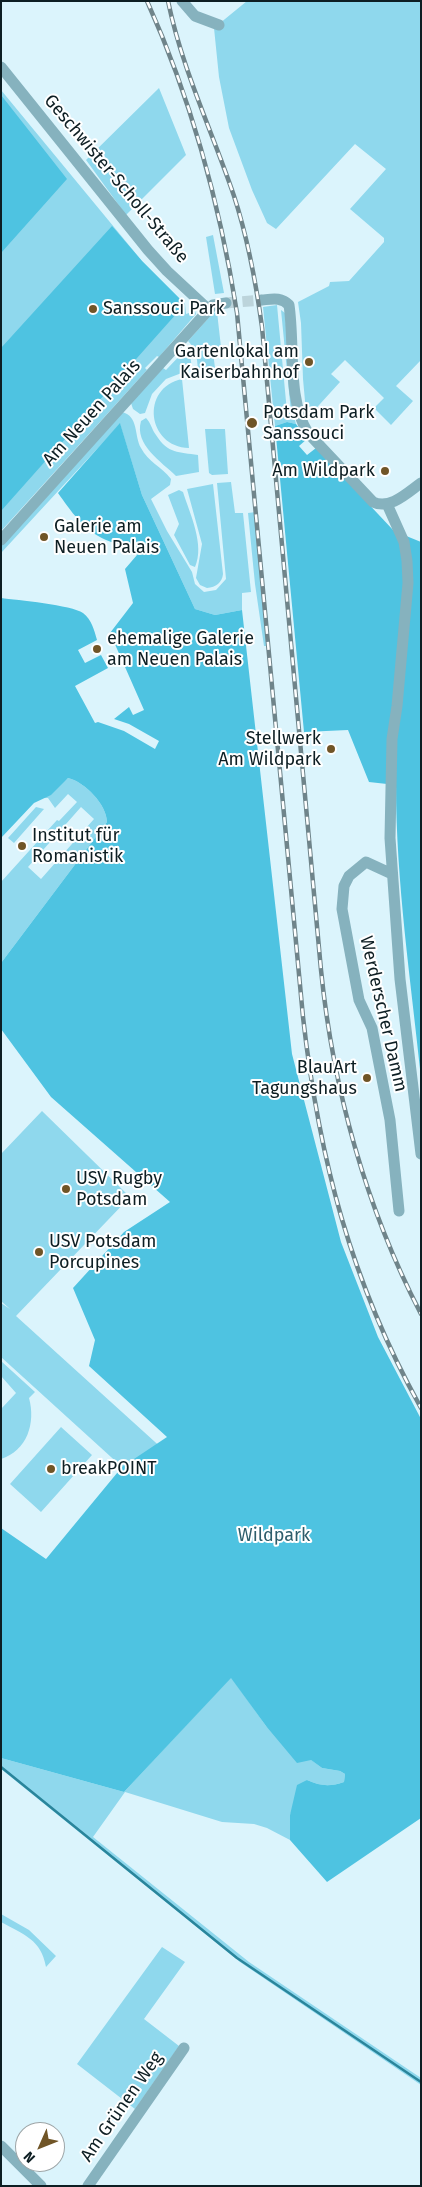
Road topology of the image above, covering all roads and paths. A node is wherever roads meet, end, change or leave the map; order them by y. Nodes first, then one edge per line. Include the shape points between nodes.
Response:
1 (182, 1) edge
2 (219, 25) dead end
3 (1, 67) edge
4 (262, 300) tunnel mouth
5 (226, 303) tunnel mouth
6 (209, 310) junction
7 (421, 483) edge
8 (387, 504) junction
9 (1, 540) edge
10 (392, 874) junction
11 (421, 1154) edge
12 (399, 1211) dead end
13 (184, 2048) dead end
14 (1, 2146) edge
15 (41, 2186) edge
16 (88, 2186) edge

1 - 2 street via 195,16
3 - 6 street, Geschwister-Scholl-Straße via 148,250
4 - 8 street via 278,298 288,305 296,404 308,433 373,502
5 - 6 street via 213,305
6 - 9 street, Am Neuen Palais
7 - 8 street
8 - 10 street, Werderscher Damm via 404,542 408,583 392,739
10 - 11 street, Werderscher Damm via 400,979
10 - 12 street, Werderscher Damm via 366,862 349,876 344,886 342,909 359,1000 372,1028 390,1120
13 - 16 street, Am Grünen Weg
14 - 15 street

